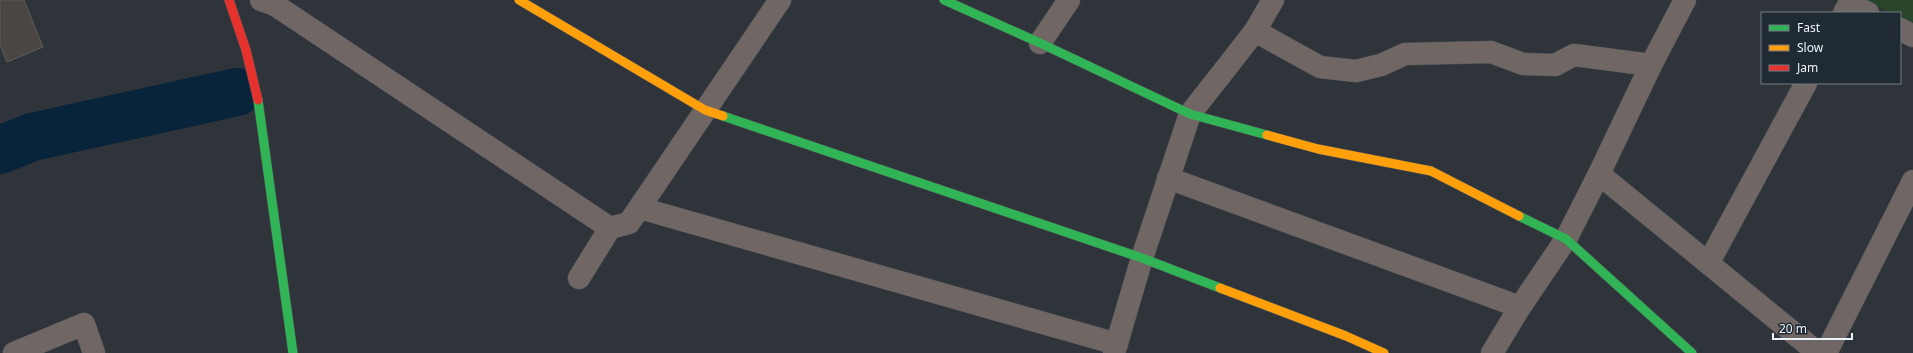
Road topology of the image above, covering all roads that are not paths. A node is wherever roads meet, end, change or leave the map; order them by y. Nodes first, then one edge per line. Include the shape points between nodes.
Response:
1 (229, 0) edge
2 (261, 0) edge
3 (519, 0) edge
4 (944, 0) edge
5 (1069, 0) edge
6 (1273, 0) edge
7 (1685, 0) edge
8 (772, 3) edge
9 (1845, 12) edge
10 (1866, 12) edge
11 (1901, 30) edge
12 (1255, 31) junction
13 (1913, 36) edge
14 (1040, 43) junction
15 (1651, 65) junction
16 (1805, 84) edge
17 (705, 110) junction
18 (1190, 114) junction
19 (1599, 174) junction
20 (1168, 178) junction
21 (1913, 181) edge
22 (640, 208) junction
23 (610, 228) junction
24 (1566, 238) junction
25 (1142, 258) junction
26 (1709, 262) junction
27 (579, 278) dead end
28 (1520, 307) junction
29 (1116, 349) edge
30 (14, 353) edge
31 (94, 353) edge
32 (293, 353) edge
33 (1384, 353) edge
34 (1492, 353) edge
35 (1692, 353) edge
36 (1818, 353) edge
37 (1826, 353) edge

1 - 32 street via 246,50 259,105
2 - 23 street via 275,5
3 - 17 street
4 - 14 street
5 - 14 street
6 - 12 street
7 - 15 street
8 - 17 street
9 - 10 street via 1849,4
11 - 13 street
12 - 15 street via 1320,67 1356,71 1381,65 1405,54 1491,52 1522,64 1555,65 1574,55
12 - 18 street
14 - 18 street
15 - 19 street
16 - 26 street
17 - 22 street
17 - 25 street
18 - 20 street
18 - 24 street via 1318,149 1431,171
19 - 24 street
19 - 26 street
20 - 25 street
20 - 28 street
21 - 37 street
22 - 23 street via 629,224
22 - 29 street
23 - 27 street
24 - 28 street
24 - 35 street
25 - 29 street
25 - 33 street
26 - 36 street
28 - 34 street
30 - 31 street via 84,324

